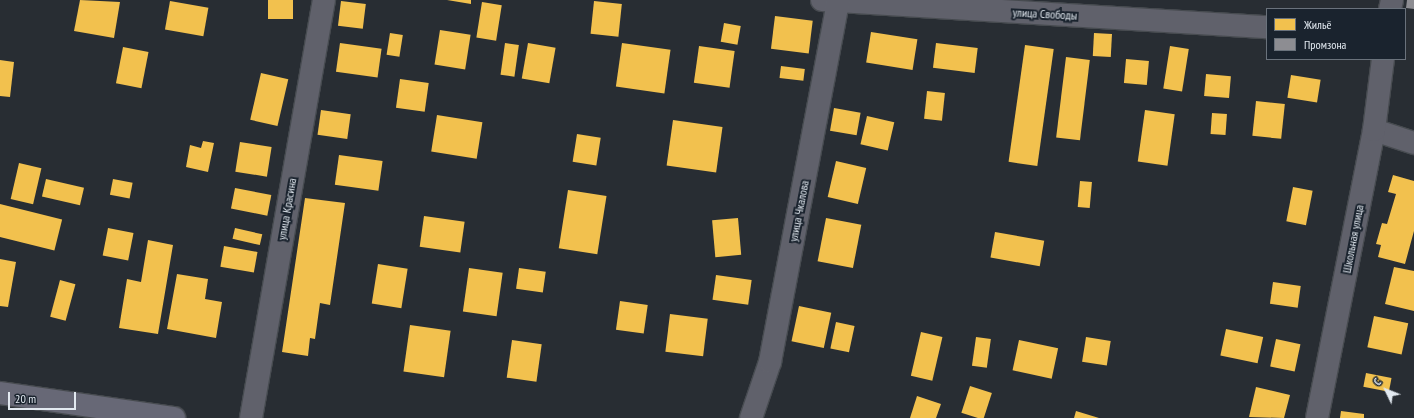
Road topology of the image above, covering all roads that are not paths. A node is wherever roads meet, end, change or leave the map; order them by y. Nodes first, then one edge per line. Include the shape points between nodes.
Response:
1 (324, 0) edge
2 (830, 1) edge
3 (1266, 27) edge
4 (1383, 60) edge
5 (1374, 130) junction
6 (1414, 142) edge
7 (0, 393) edge
8 (174, 418) edge
9 (251, 418) edge
10 (751, 418) edge
11 (1317, 418) edge

1 - 9 street, улица Красина
2 - 3 street, улица Свободы
2 - 10 street, улица Чкалова via 770,362
4 - 5 street, Школьная улица
5 - 6 street
5 - 11 street, Школьная улица
7 - 8 highway

